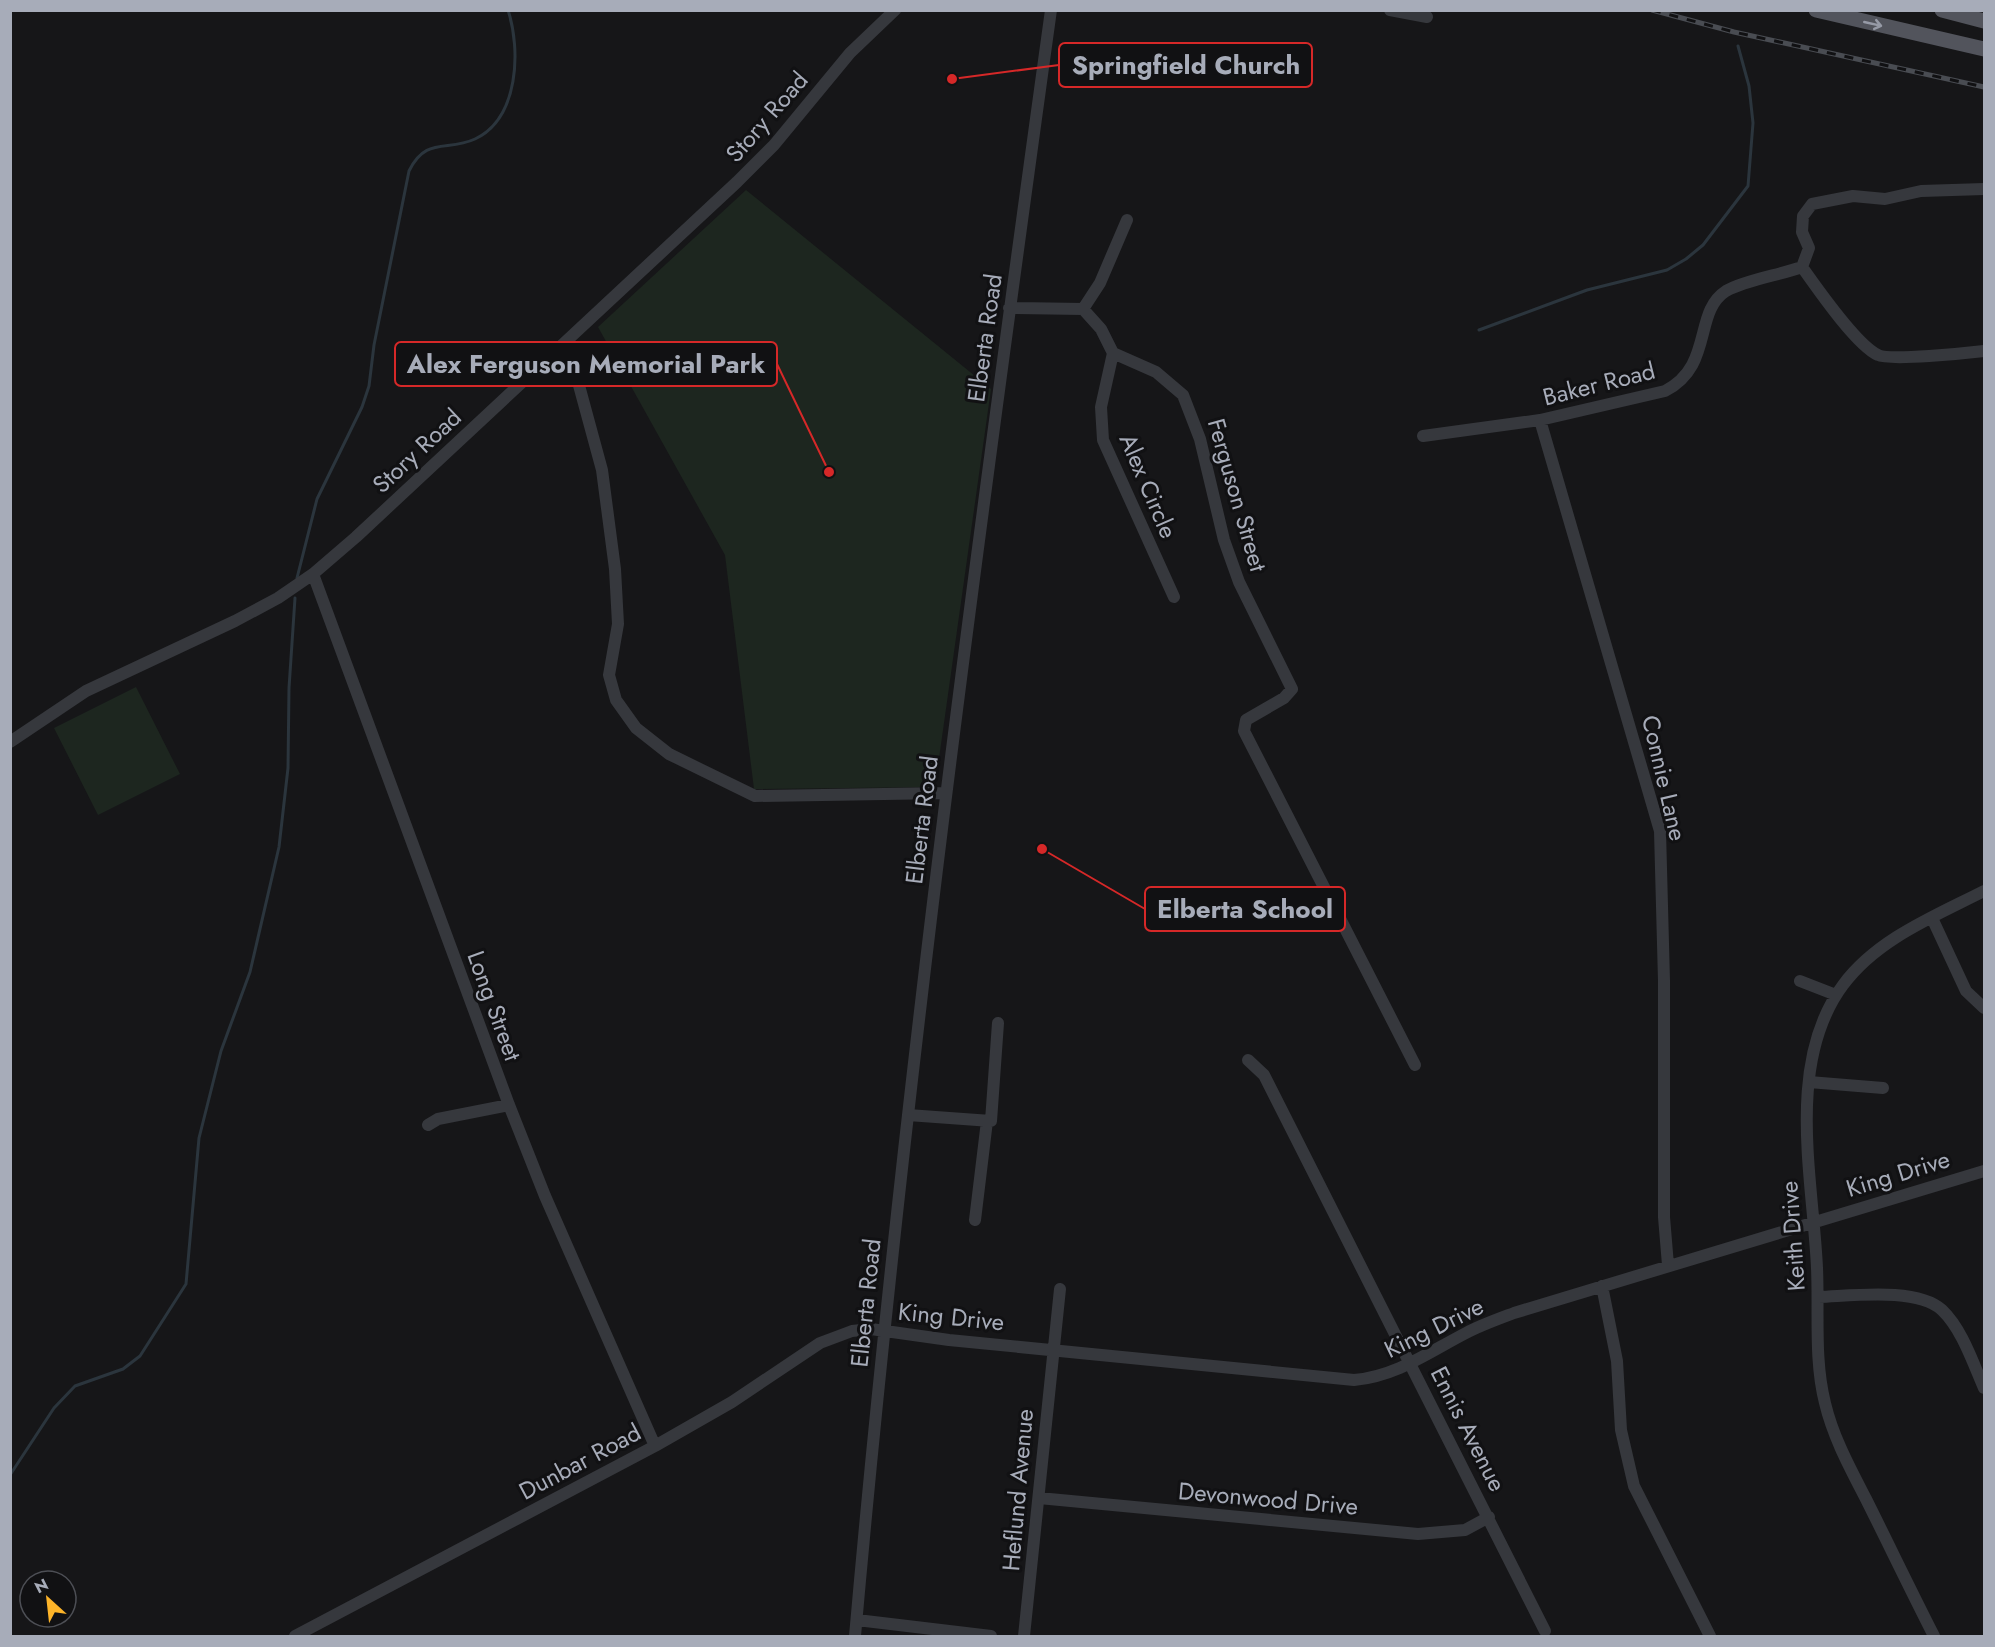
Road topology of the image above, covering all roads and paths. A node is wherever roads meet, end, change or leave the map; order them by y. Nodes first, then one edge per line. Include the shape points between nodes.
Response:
1 (895, 10) edge
2 (1051, 10) edge
3 (1390, 10) edge
4 (1816, 10) edge
5 (1942, 10) edge
6 (1427, 17) dead end
7 (1984, 21) edge
8 (1984, 49) edge
9 (1984, 189) edge
10 (1128, 220) dead end
11 (1802, 267) junction
12 (1010, 308) junction
13 (1083, 309) junction
14 (1984, 351) edge
15 (556, 352) junction
16 (1113, 353) junction
17 (1540, 420) junction
18 (1424, 436) dead end
19 (313, 574) junction
20 (1174, 597) dead end
21 (10, 742) edge
22 (945, 793) junction
23 (1984, 891) edge
24 (1932, 918) junction
25 (1800, 981) dead end
26 (1836, 995) junction
27 (1984, 1008) edge
28 (998, 1023) dead end
29 (1248, 1060) dead end
30 (1415, 1065) dead end
31 (1809, 1082) junction
32 (1883, 1088) dead end
33 (509, 1105) junction
34 (908, 1115) junction
35 (987, 1121) junction
36 (428, 1125) dead end
37 (1984, 1171) edge
38 (975, 1220) dead end
39 (1815, 1221) junction
40 (1668, 1265) junction
41 (1602, 1286) junction
42 (1060, 1289) dead end
43 (1819, 1297) junction
44 (883, 1332) junction
45 (1052, 1348) junction
46 (1411, 1364) junction
47 (1984, 1388) edge
48 (655, 1446) junction
49 (1039, 1498) junction
50 (1489, 1517) junction
51 (857, 1620) junction
52 (1545, 1631) dead end
53 (295, 1636) edge
54 (855, 1636) edge
55 (991, 1636) edge
56 (1024, 1636) edge
57 (1710, 1636) edge
58 (1934, 1636) edge

1 - 15 street, Story Road via 850,53 759,160
2 - 12 street, Elberta Road
3 - 6 street
4 -> 8 main road
5 - 7 main road
9 - 11 street via 1921,191 1885,199 1853,196 1812,204 1803,216 1802,232 1809,248
10 - 13 street via 1100,283
11 - 14 street via 1828,305 1861,343 1878,356 1900,358
11 - 17 street, Baker Road via 1726,291 1716,301 1698,355 1680,383 1665,391
12 - 13 street
12 - 22 street, Elberta Road
13 - 16 street via 1101,328
15 - 19 street, Story Road
15 - 22 street via 577,378 602,470 618,624 609,675 615,700 636,728 669,754 755,796
16 - 20 street, Alex Circle via 1101,407 1102,440
16 - 30 street, Ferguson Street via 1170,381 1183,395 1192,416 1239,582 1292,689 1246,720 1244,731
17 - 18 street, Baker Road
17 - 40 street, Connie Lane via 1660,831 1664,1217
19 - 21 street, Story Road via 235,621 86,691
19 - 33 street, Long Street
22 - 34 street, Elberta Road
23 - 24 street, Keith Drive
24 - 26 street, Keith Drive via 1863,962
24 - 27 street via 1966,991
25 - 26 street
26 - 31 street, Keith Drive via 1818,1038
28 - 35 street via 991,1121
29 - 46 street, Ennis Avenue via 1264,1075
31 - 32 street
31 - 39 street, Keith Drive via 1806,1105
33 - 36 street via 438,1119
33 - 48 street, Long Street via 544,1196
34 - 35 street
34 - 44 street, Elberta Road
35 - 38 street
37 - 39 street, King Drive
39 - 40 street, King Drive
39 - 43 street, Keith Drive
40 - 41 street, King Drive
41 - 46 street, King Drive via 1514,1313 1468,1332
41 - 57 street via 1617,1361 1621,1430 1635,1486
42 - 45 street, Heflund Avenue
43 - 47 street via 1911,1296 1926,1300 1942,1310 1956,1329
43 - 58 street, Keith Drive via 1824,1402 1837,1440
44 - 45 street, King Drive
44 - 48 street, Dunbar Road via 852,1331 820,1343 760,1385
44 - 51 street, Elberta Road
45 - 46 street, King Drive via 1354,1380 1390,1374
45 - 49 street, Heflund Avenue
46 - 50 street, Ennis Avenue
48 - 53 street, Dunbar Road
49 - 50 street, Devonwood Drive via 1418,1534 1465,1530
49 - 56 street, Heflund Avenue
50 - 52 street, Ennis Avenue
51 - 54 street, Elberta Road
51 - 55 street

